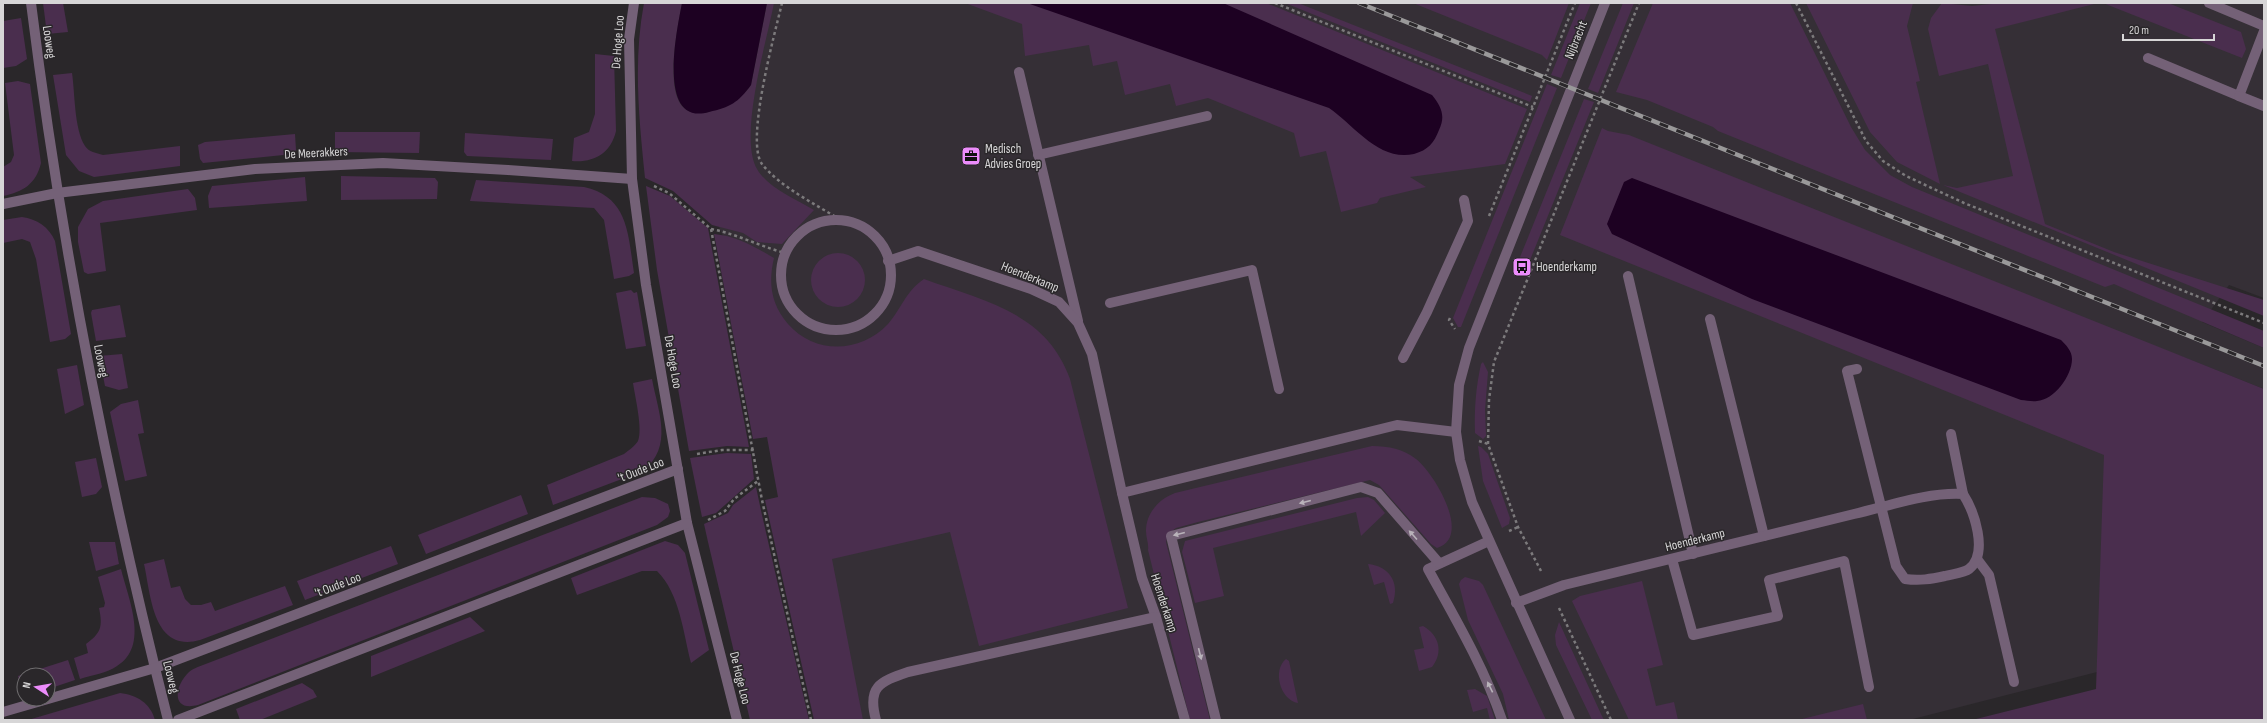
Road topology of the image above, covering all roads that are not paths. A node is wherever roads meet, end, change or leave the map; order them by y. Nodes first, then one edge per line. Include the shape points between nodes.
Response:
1 (31, 3) edge
2 (634, 3) edge
3 (1605, 3) edge
4 (2209, 3) edge
5 (2264, 26) edge
6 (2264, 31) edge
7 (2148, 58) dead end
8 (1019, 72) dead end
9 (2240, 96) junction
10 (2264, 106) edge
11 (1207, 116) dead end
12 (1038, 155) junction
13 (632, 179) junction
14 (57, 193) junction
15 (1464, 200) dead end
16 (3, 204) edge
17 (888, 261) junction
18 (1628, 276) dead end
19 (1110, 303) dead end
20 (1710, 319) dead end
21 (1078, 323) junction
22 (1403, 358) dead end
23 (1857, 369) dead end
24 (1279, 389) dead end
25 (1456, 432) junction
26 (1951, 434) dead end
27 (678, 470) junction
28 (1122, 493) junction
29 (1963, 494) junction
30 (1881, 508) junction
31 (688, 524) junction
32 (1764, 536) junction
33 (1488, 541) junction
34 (1693, 554) junction
35 (1672, 559) junction
36 (1977, 559) junction
37 (1439, 563) junction
38 (1516, 603) junction
39 (1156, 617) junction
40 (155, 668) junction
41 (2014, 682) dead end
42 (1869, 687) dead end
43 (3, 712) edge
44 (168, 720) edge
45 (178, 720) edge
46 (737, 720) edge
47 (876, 720) edge
48 (1185, 720) edge
49 (1216, 720) edge
50 (1502, 720) edge
51 (1570, 720) edge

1 - 14 street, Looweg
2 - 13 street, De Hoge Loo via 628,38
3 - 25 street, Nijbracht via 1469,348 1459,385
4 - 5 street
6 - 9 street
7 - 9 street
8 - 12 street
9 - 10 street
11 - 12 street
12 - 21 street
13 - 14 street, De Meerakkers via 383,163 255,169
13 - 27 street, De Hoge Loo via 646,285
14 - 16 street, De Meerakkers
14 - 40 street, Looweg via 87,359 119,514
15 - 22 street via 1468,221
17 - 17 street via 884,247 872,232 855,222 839,219 810,225 796,237 785,253 781,269 782,289 792,308 806,321 824,329 843,330 858,326 874,315 888,293 892,274
17 - 21 street, Hoenderkamp via 918,251 1031,289 1058,302
18 - 34 street
19 - 24 street via 1252,270
20 - 32 street
21 - 28 street, Hoenderkamp via 1092,354
23 - 30 street via 1848,371
25 - 28 street via 1397,425
25 - 33 street via 1460,460 1472,502
26 - 29 street
27 - 31 street, De Hoge Loo
27 - 40 street, 't Oude Loo
28 - 39 street, Hoenderkamp via 1142,578
29 - 30 street, Hoenderkamp via 1945,493
29 - 36 street via 1971,507 1979,540
30 - 32 street, Hoenderkamp
30 - 36 street via 1896,566 1905,579 1922,582 1968,570
31 - 45 street
31 - 46 street, De Hoge Loo
32 - 34 street, Hoenderkamp
33 - 37 street
33 - 38 street
34 - 35 street, Hoenderkamp
35 - 38 street, Hoenderkamp via 1551,589
35 - 42 street via 1693,635 1778,616 1769,580 1844,562
36 - 41 street via 1989,575
37 -> 49 street via 1378,493 1362,488 1171,536
50 -> 37 street via 1474,656 1428,569
38 - 51 street
39 - 47 street via 908,672 883,681 873,697 872,706
39 - 48 street, Hoenderkamp
40 - 43 street, 't Oude Loo
40 - 44 street, Looweg

